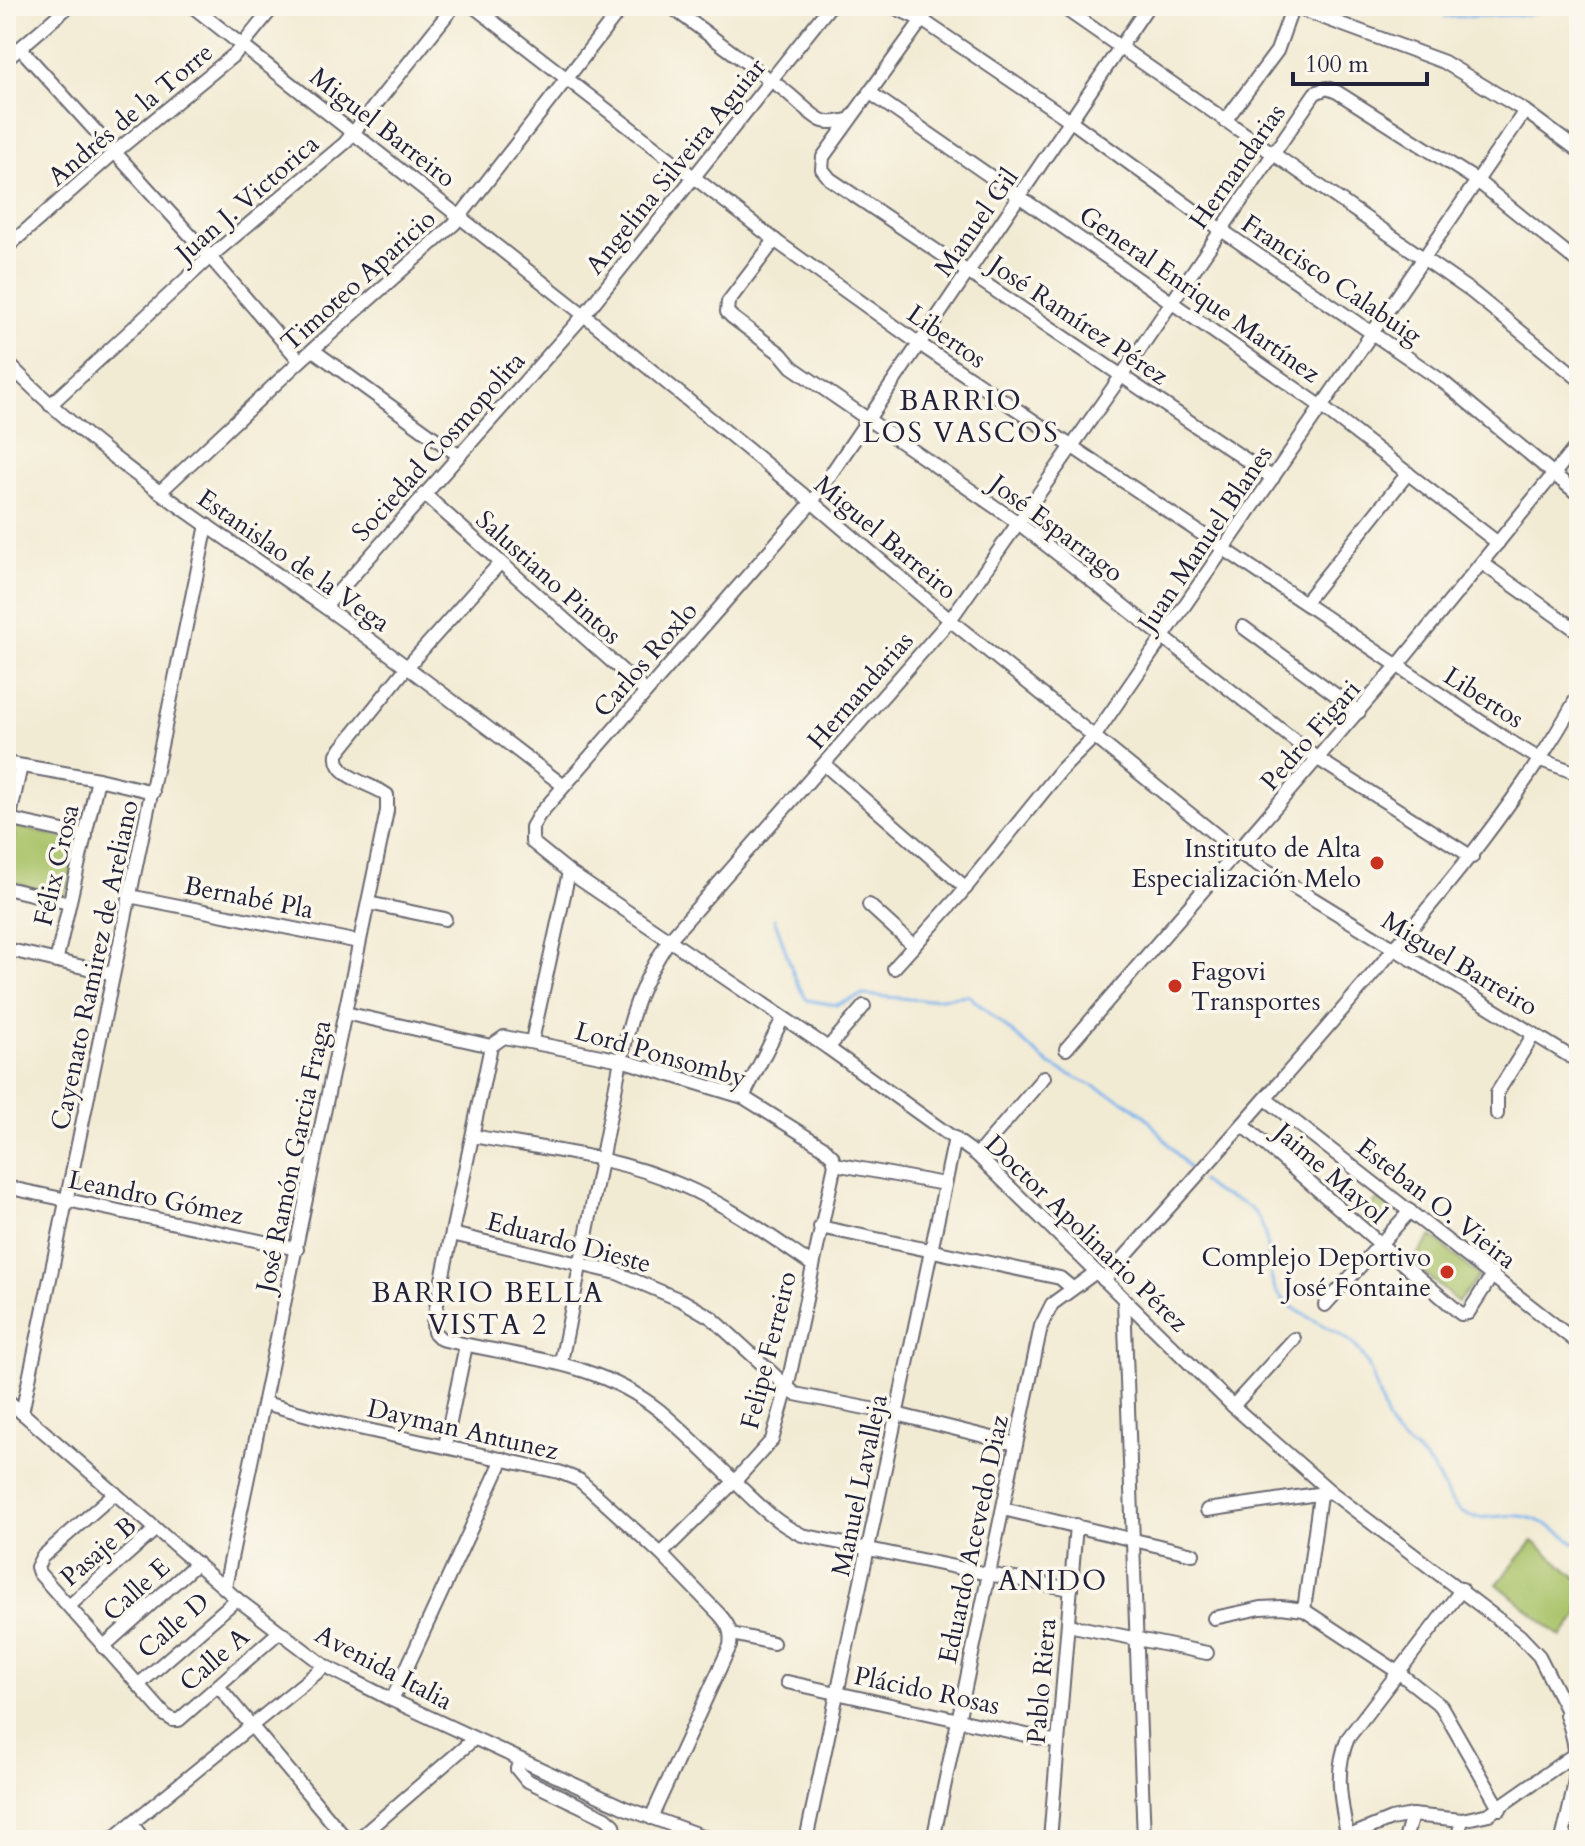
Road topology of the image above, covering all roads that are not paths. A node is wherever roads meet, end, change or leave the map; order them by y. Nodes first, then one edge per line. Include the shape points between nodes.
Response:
1 (69, 6) edge
2 (192, 6) edge
3 (274, 6) edge
4 (454, 6) edge
5 (473, 6) edge
6 (623, 6) edge
7 (670, 6) edge
8 (830, 6) edge
9 (891, 6) edge
10 (932, 6) edge
11 (1061, 6) edge
12 (1148, 6) edge
13 (1292, 6) edge
14 (922, 20) junction
15 (244, 46) junction
16 (1120, 46) junction
17 (20, 48) junction
18 (6, 60) edge
19 (566, 80) junction
20 (771, 81) junction
21 (869, 92) junction
22 (1525, 111) junction
23 (849, 120) junction
24 (1071, 121) junction
25 (1225, 121) junction
26 (355, 133) junction
27 (1579, 151) edge
28 (115, 152) junction
29 (1271, 154) junction
30 (694, 177) junction
31 (1476, 180) junction
32 (1021, 196) junction
33 (461, 215) junction
34 (1220, 229) junction
35 (775, 240) junction
36 (6, 248) edge
37 (210, 257) junction
38 (1423, 260) junction
39 (1579, 263) edge
40 (968, 272) junction
41 (1172, 300) junction
42 (584, 315) junction
43 (1373, 334) junction
44 (918, 343) junction
45 (313, 350) junction
46 (6, 361) edge
47 (300, 361) junction
48 (1122, 375) junction
49 (1579, 379) edge
50 (50, 405) junction
51 (1322, 407) junction
52 (869, 420) junction
53 (1579, 443) edge
54 (1071, 448) junction
55 (458, 455) junction
56 (1408, 473) junction
57 (1553, 474) junction
58 (1273, 478) junction
59 (161, 491) junction
60 (424, 494) junction
61 (1579, 495) edge
62 (812, 502) junction
63 (1017, 522) junction
64 (207, 525) junction
65 (1498, 543) junction
66 (1225, 549) junction
67 (1482, 563) junction
68 (499, 564) junction
69 (1305, 602) junction
70 (325, 607) junction
71 (950, 620) junction
72 (1243, 627) dead end
73 (1579, 632) edge
74 (1163, 639) junction
75 (1398, 665) junction
76 (407, 667) junction
77 (646, 692) junction
78 (1579, 694) edge
79 (1359, 712) junction
80 (1094, 737) junction
81 (1318, 759) junction
82 (1541, 760) junction
83 (6, 763) edge
84 (825, 765) junction
85 (21, 766) junction
86 (1579, 774) edge
87 (98, 779) junction
88 (564, 786) junction
89 (153, 792) junction
90 (8, 819) junction
91 (6, 834) edge
92 (86, 836) junction
93 (540, 850) joint
94 (1237, 852) junction
95 (1472, 857) junction
96 (569, 872) junction
97 (6, 888) edge
98 (966, 888) junction
99 (129, 896) junction
100 (69, 903) junction
101 (368, 903) junction
102 (869, 905) dead end
103 (445, 919) dead end
104 (669, 940) junction
105 (359, 942) junction
106 (914, 946) junction
107 (6, 949) edge
108 (1394, 949) junction
109 (56, 962) junction
110 (894, 968) dead end
111 (113, 974) junction
112 (864, 1006) dead end
113 (345, 1013) junction
114 (783, 1018) junction
115 (1534, 1034) junction
116 (532, 1041) junction
117 (491, 1046) junction
118 (828, 1048) junction
119 (1066, 1049) dead end
120 (621, 1060) junction
121 (1579, 1062) edge
122 (1044, 1077) dead end
123 (743, 1097) junction
124 (1266, 1099) junction
125 (1497, 1114) dead end
126 (1243, 1125) junction
127 (473, 1136) junction
128 (955, 1138) junction
129 (977, 1155) junction
130 (601, 1159) junction
131 (835, 1164) junction
132 (944, 1184) junction
133 (6, 1187) edge
134 (68, 1201) junction
135 (1410, 1211) junction
136 (820, 1227) junction
137 (452, 1234) junction
138 (1380, 1245) junction
139 (297, 1249) junction
140 (930, 1250) junction
141 (581, 1263) junction
142 (811, 1264) junction
143 (1493, 1274) junction
144 (1100, 1276) junction
145 (1072, 1288) junction
146 (1124, 1299) junction
147 (1325, 1305) dead end
148 (1294, 1339) dead end
149 (1579, 1344) edge
150 (466, 1345) junction
151 (561, 1362) junction
152 (787, 1388) junction
153 (6, 1399) edge
154 (265, 1403) junction
155 (1233, 1406) junction
156 (22, 1413) junction
157 (896, 1414) junction
158 (1016, 1444) junction
159 (445, 1446) junction
160 (503, 1459) junction
161 (735, 1481) junction
162 (115, 1493) junction
163 (1325, 1493) junction
164 (1003, 1509) junction
165 (1207, 1510) dead end
166 (1076, 1525) junction
167 (156, 1529) junction
168 (1135, 1539) junction
169 (868, 1548) junction
170 (661, 1554) junction
171 (1193, 1554) dead end
172 (197, 1563) junction
173 (988, 1574) junction
174 (225, 1587) junction
175 (1071, 1589) junction
176 (1462, 1589) junction
177 (237, 1599) junction
178 (69, 1606) junction
179 (1304, 1610) junction
180 (1214, 1618) dead end
181 (1068, 1625) junction
182 (279, 1632) junction
183 (732, 1634) junction
184 (1138, 1640) junction
185 (773, 1643) dead end
186 (103, 1647) junction
187 (1207, 1653) dead end
188 (325, 1666) junction
189 (1398, 1672) junction
190 (787, 1682) dead end
191 (138, 1685) junction
192 (218, 1686) junction
193 (838, 1693) junction
194 (1559, 1696) junction
195 (392, 1700) junction
196 (957, 1719) junction
197 (1579, 1724) edge
198 (252, 1725) junction
199 (474, 1739) junction
200 (1058, 1742) junction
201 (1576, 1746) edge
202 (520, 1760) junction
203 (1578, 1772) edge
204 (1500, 1809) junction
205 (1412, 1815) junction
206 (655, 1820) junction
207 (1462, 1820) junction
208 (132, 1824) junction
209 (1347, 1838) edge
210 (111, 1840) edge
211 (144, 1840) edge
212 (347, 1840) edge
213 (357, 1840) edge
214 (605, 1840) edge
215 (679, 1840) edge
216 (713, 1840) edge
217 (806, 1840) edge
218 (933, 1840) edge
219 (1050, 1840) edge
220 (1144, 1840) edge
221 (1405, 1840) edge
222 (1457, 1840) edge
223 (1562, 1840) edge

1 - 17 street
2 - 15 street, Miguel Barreiro
3 - 15 street, Andrés de la Torre
4 - 26 street, Juan J. Victorica
5 - 19 street, Libertos
6 - 19 street, Timoteo Aparicio
7 - 20 street
8 - 20 street, Angelina Silveira Aguiar
9 - 14 street, Francisco Calabuig
10 - 14 street
11 - 16 street
12 - 16 street, Manuel Gil
13 - 22 street via 1444,62
13 - 25 street via 1277,51
14 - 21 street
14 - 24 street, Francisco Calabuig
15 - 26 street, Miguel Barreiro
15 - 28 street, Andrés de la Torre
16 - 24 street, Manuel Gil
16 - 25 street
17 - 18 street
17 - 28 street
19 - 30 street, Libertos
19 - 33 street, Timoteo Aparicio
20 - 23 street via 821,121
20 - 30 street, Angelina Silveira Aguiar
21 - 23 street
21 - 32 street, General Enrique Martínez
22 - 27 street
22 - 31 street, Juan Manuel Blanes
23 - 40 street, José Ramírez Pérez via 823,157 822,169
24 - 32 street, Manuel Gil
24 - 34 street, Francisco Calabuig
25 - 29 street
26 - 33 street, Miguel Barreiro
26 - 37 street, Juan J. Victorica
28 - 36 street, Andrés de la Torre
28 - 37 street
29 - 31 street, Hernandarias via 1315,93 1327,88
29 - 34 street, Hernandarias
29 - 38 street
30 - 35 street, Libertos
30 - 42 street, Angelina Silveira Aguiar
31 - 38 street, Juan Manuel Blanes
31 - 39 street
32 - 40 street, Manuel Gil
32 - 41 street, General Enrique Martínez
33 - 42 street, Miguel Barreiro
33 - 45 street, Timoteo Aparicio
34 - 41 street, Hernandarias
34 - 43 street, Francisco Calabuig
35 - 44 street, Libertos
35 - 52 street, José Esparrago via 728,302 727,312 792,367
37 - 47 street
37 - 50 street, Juan J. Victorica
38 - 43 street, Juan Manuel Blanes
38 - 49 street via 1472,292
40 - 44 street, Manuel Gil
40 - 48 street, José Ramírez Pérez
41 - 48 street, Hernandarias
41 - 51 street, General Enrique Martínez
42 - 55 street, Sociedad Cosmopolita
42 - 62 street, Miguel Barreiro
43 - 51 street, Juan Manuel Blanes
43 - 57 street, Francisco Calabuig via 1442,381
44 - 52 street, Manuel Gil
44 - 54 street, Libertos
45 - 47 street, Timoteo Aparicio
45 - 55 street
46 - 50 street, Estanislao de la Vega
47 - 59 street, Timoteo Aparicio
48 - 54 street, Hernandarias
48 - 58 street, José Ramírez Pérez
50 - 59 street, Estanislao de la Vega
51 - 56 street, General Enrique Martínez
51 - 58 street, Juan Manuel Blanes
52 - 62 street, Manuel Gil
52 - 63 street, José Esparrago
53 - 57 street, Pedro Figari
54 - 63 street, Hernandarias
54 - 66 street, Libertos
55 - 60 street, Sociedad Cosmopolita
56 - 65 street, General Enrique Martínez
56 - 69 street
57 - 61 street, Francisco Calabuig
57 - 65 street, Pedro Figari
58 - 66 street, Juan Manuel Blanes
59 - 64 street, Estanislao de la Vega
60 - 68 street, Salustiano Pintos
60 - 70 street, Sociedad Cosmopolita
62 - 71 street, Miguel Barreiro
62 - 77 street, Carlos Roxlo
63 - 71 street, Hernandarias
63 - 74 street, José Esparrago
64 - 70 street, Estanislao de la Vega
64 - 89 street, Cayenato Ramirez de Areliano
65 - 67 street, Pedro Figari
66 - 69 street, Libertos
66 - 74 street, Juan Manuel Blanes
67 - 73 street
67 - 75 street, Pedro Figari
68 - 76 street
68 - 77 street, Salustiano Pintos
69 - 75 street, Libertos
70 - 76 street, Estanislao de la Vega
71 - 80 street, Miguel Barreiro
71 - 84 street, Hernandarias
72 - 79 street
74 - 80 street, Juan Manuel Blanes
74 - 81 street, José Esparrago
75 - 79 street, Pedro Figari
75 - 82 street, Libertos
76 - 88 street, Estanislao de la Vega
76 - 101 street, José Ramón Garcia Fraga via 341,747 336,761 342,772 382,791 388,800
77 - 88 street, Carlos Roxlo
78 - 82 street, Eduardo Acevedo Diaz
79 - 81 street, Pedro Figari
80 - 94 street, Miguel Barreiro
80 - 98 street, Juan Manuel Blanes
81 - 94 street, Pedro Figari
81 - 95 street, José Esparrago
82 - 86 street, Libertos
82 - 95 street, Eduardo Acevedo Diaz
83 - 85 street
84 - 98 street
84 - 104 street, Hernandarias
85 - 87 street
85 - 90 street
87 - 89 street
87 - 92 street, Félix Crosa
88 - 93 street, Carlos Roxlo via 532,827 532,842
89 - 99 street, Cayenato Ramirez de Areliano
90 - 91 street
90 - 92 street
92 - 100 street, Félix Crosa
93 - 96 street, Doctor Apolinario Pérez
94 - 108 street, Miguel Barreiro
94 - 119 street, Pedro Figari
95 - 108 street, Eduardo Acevedo Diaz
96 - 104 street, Doctor Apolinario Pérez
96 - 116 street
97 - 100 street
98 - 106 street, Juan Manuel Blanes
99 - 105 street, Bernabé Pla
99 - 111 street, Cayenato Ramirez de Areliano
100 - 109 street, Félix Crosa
101 - 103 street
101 - 105 street, José Ramón Garcia Fraga
102 - 106 street
104 - 114 street, Doctor Apolinario Pérez
104 - 120 street, Hernandarias via 638,994
105 - 113 street, José Ramón Garcia Fraga
106 - 110 street, Juan Manuel Blanes
107 - 109 street
108 - 115 street, Miguel Barreiro
108 - 124 street, Eduardo Acevedo Diaz
109 - 111 street
111 - 134 street, Cayenato Ramirez de Areliano
112 - 118 street
113 - 117 street
113 - 139 street, José Ramón Garcia Fraga
114 - 118 street, Doctor Apolinario Pérez
114 - 123 street
115 - 121 street, Miguel Barreiro
115 - 125 street via 1497,1093
116 - 117 street, Lord Ponsomby via 504,1037
116 - 120 street, Lord Ponsomby
117 - 127 street
118 - 128 street, Doctor Apolinario Pérez
120 - 123 street, Lord Ponsomby
120 - 130 street, Hernandarias
122 - 129 street
123 - 131 street, Lord Ponsomby via 823,1147
124 - 126 street, Eduardo Acevedo Diaz
124 - 135 street, Esteban O. Vieira
126 - 138 street, Jaime Mayol
126 - 144 street, Eduardo Acevedo Diaz
127 - 130 street
127 - 137 street
128 - 129 street, Doctor Apolinario Pérez
128 - 132 street, Manuel Lavalleja
129 - 144 street, Doctor Apolinario Pérez
130 - 141 street, Hernandarias
130 - 142 street via 680,1184 744,1218
131 - 132 street
131 - 136 street, Felipe Ferreiro
132 - 140 street, Manuel Lavalleja
133 - 134 street, Leandro Gómez
134 - 139 street, Leandro Gómez
134 - 156 street, Cayenato Ramirez de Areliano
135 - 138 street
135 - 143 street, Esteban O. Vieira
136 - 140 street
136 - 142 street, Felipe Ferreiro
137 - 141 street, Eduardo Dieste
137 - 150 street via 434,1332
138 - 143 street, Jaime Mayol via 1461,1314
138 - 147 street
139 - 154 street, José Ramón Garcia Fraga
140 - 145 street via 1060,1278
140 - 157 street, Manuel Lavalleja
141 - 151 street, Hernandarias
141 - 152 street, Eduardo Dieste via 649,1285 712,1318
142 - 152 street, Felipe Ferreiro
143 - 149 street, Esteban O. Vieira
144 - 145 street, Eduardo Acevedo Diaz
144 - 146 street, Doctor Apolinario Pérez
145 - 158 street, Eduardo Acevedo Diaz via 1046,1311
146 - 155 street, Doctor Apolinario Pérez
146 - 168 street
148 - 155 street
150 - 151 street
150 - 159 street
151 - 161 street via 629,1390 658,1409
152 - 157 street, Eduardo Dieste
152 - 161 street, Felipe Ferreiro via 772,1440
153 - 156 street, Avenida Italia
154 - 159 street, Dayman Antunez
154 - 174 street, José Ramón Garcia Fraga
155 - 163 street, Doctor Apolinario Pérez
156 - 162 street, Avenida Italia
157 - 158 street, Eduardo Dieste
157 - 169 street, Manuel Lavalleja
158 - 164 street, Eduardo Acevedo Diaz
159 - 160 street, Dayman Antunez
160 - 170 street, Dayman Antunez via 579,1480
160 - 195 street
161 - 169 street via 782,1526
161 - 170 street, Felipe Ferreiro
162 - 167 street, Avenida Italia
162 - 178 street via 39,1561 39,1573
163 - 165 street
163 - 176 street, Doctor Apolinario Pérez
163 - 179 street
164 - 166 street
164 - 173 street, Eduardo Acevedo Diaz
166 - 168 street
166 - 175 street, Pablo Riera
167 - 172 street, Avenida Italia
167 - 178 street, Pasaje B
168 - 171 street
168 - 184 street
169 - 173 street
169 - 193 street, Manuel Lavalleja
170 - 183 street, Dayman Antunez
172 - 174 street, Avenida Italia
172 - 186 street, Calle E
173 - 175 street
173 - 196 street, Eduardo Acevedo Diaz
174 - 177 street, Avenida Italia
175 - 181 street, Pablo Riera
176 - 189 street
176 - 194 street, Doctor Apolinario Pérez via 1530,1645
177 - 182 street, Avenida Italia
177 - 191 street, Calle D
178 - 186 street
179 - 180 street via 1261,1608
179 - 189 street
181 - 184 street
181 - 200 street, Pablo Riera
182 - 188 street, Avenida Italia
182 - 192 street, Calle A
183 - 185 street
183 - 206 street
184 - 187 street
184 - 220 street
186 - 191 street
188 - 195 street, Avenida Italia
188 - 198 street
189 - 204 street via 1441,1706
189 - 209 street via 1341,1754 1339,1786
190 - 193 street, Plácido Rosas
191 - 192 street, Calle A via 173,1720
192 - 198 street
193 - 196 street, Plácido Rosas
193 - 217 street, Manuel Lavalleja
194 - 197 street, Doctor Apolinario Pérez
194 - 201 street, Doctor Apolinario Pérez
195 - 199 street, Avenida Italia
196 - 200 street, Plácido Rosas
196 - 218 street, Eduardo Acevedo Diaz
198 - 208 street
198 - 212 street
199 - 202 street, Avenida Italia
199 - 213 street
200 - 219 street, Pablo Riera
201 - 203 street, Doctor Apolinario Pérez
201 - 204 street
202 - 206 street, Avenida Italia
202 - 214 street via 517,1769 526,1780 614,1825
203 - 223 street, Doctor Apolinario Pérez
204 - 207 street
205 - 207 street
205 - 209 street
205 - 221 street
206 - 215 street
206 - 216 street, Avenida Italia
207 - 222 street
208 - 210 street
208 - 211 street

